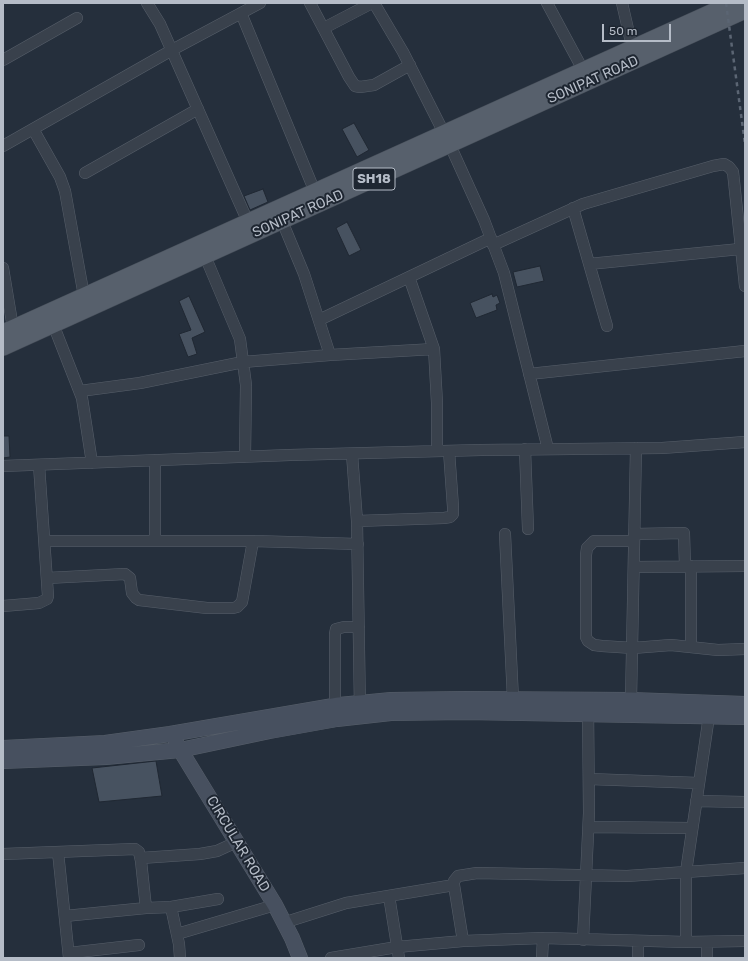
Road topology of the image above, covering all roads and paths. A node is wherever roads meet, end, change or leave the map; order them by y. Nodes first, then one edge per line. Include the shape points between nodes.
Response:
1 (147, 3) edge
2 (260, 3) edge
3 (310, 3) edge
4 (373, 3) edge
5 (547, 3) edge
6 (622, 3) edge
7 (733, 3) edge
8 (745, 10) edge
9 (241, 13) junction
10 (77, 18) dead end
11 (324, 28) junction
12 (172, 50) junction
13 (634, 55) junction
14 (3, 60) edge
15 (410, 65) junction
16 (583, 70) junction
17 (198, 109) junction
18 (33, 129) junction
19 (447, 139) junction
20 (3, 146) edge
21 (85, 173) dead end
22 (315, 192) junction
23 (574, 208) junction
24 (282, 221) junction
25 (248, 222) junction
26 (492, 242) junction
27 (740, 248) junction
28 (205, 256) junction
29 (589, 264) junction
30 (3, 268) edge
31 (409, 277) junction
32 (745, 286) edge
33 (84, 296) junction
34 (319, 320) junction
35 (53, 324) junction
36 (607, 326) dead end
37 (8, 331) edge
38 (3, 347) edge
39 (434, 349) junction
40 (745, 351) edge
41 (330, 355) junction
42 (243, 362) junction
43 (529, 374) junction
44 (80, 392) junction
45 (745, 442) edge
46 (636, 448) junction
47 (525, 449) junction
48 (548, 449) junction
49 (437, 451) junction
50 (450, 451) junction
51 (352, 454) junction
52 (245, 457) junction
53 (155, 460) junction
54 (92, 463) junction
55 (39, 465) junction
56 (3, 466) edge
57 (357, 521) junction
58 (528, 529) dead end
59 (505, 534) dead end
60 (634, 538) junction
61 (44, 541) junction
62 (155, 541) junction
63 (253, 541) junction
64 (358, 544) junction
65 (688, 566) junction
66 (745, 566) edge
67 (634, 567) junction
68 (47, 578) junction
69 (3, 606) edge
70 (359, 627) junction
71 (692, 647) junction
72 (633, 648) junction
73 (745, 648) edge
74 (513, 699) junction
75 (631, 700) junction
76 (745, 704) edge
77 (335, 706) junction
78 (428, 706) junction
79 (588, 707) junction
80 (360, 710) junction
81 (709, 716) junction
82 (745, 717) edge
83 (184, 731) junction
84 (170, 734) junction
85 (3, 748) edge
86 (186, 748) junction
87 (3, 761) edge
88 (589, 779) junction
89 (699, 783) junction
90 (696, 802) junction
91 (745, 802) edge
92 (589, 827) junction
93 (692, 828) junction
94 (236, 840) junction
95 (58, 852) junction
96 (3, 854) edge
97 (141, 858) junction
98 (745, 868) edge
99 (686, 872) junction
100 (586, 875) junction
101 (454, 885) junction
102 (389, 896) junction
103 (218, 899) dead end
104 (275, 906) junction
105 (171, 907) junction
106 (146, 908) junction
107 (64, 916) junction
108 (286, 922) junction
109 (177, 934) junction
110 (543, 938) junction
111 (583, 940) junction
112 (464, 941) junction
113 (638, 941) junction
114 (745, 941) edge
115 (686, 942) junction
116 (706, 942) junction
117 (138, 945) dead end
118 (398, 953) edge
119 (69, 955) edge
120 (180, 958) edge
121 (300, 958) edge
122 (307, 958) edge
123 (331, 958) edge
124 (542, 958) edge
125 (638, 958) edge
126 (707, 958) edge

1 - 12 street
2 - 9 street
3 - 11 street
4 - 11 street
4 - 15 street
5 - 16 street
6 - 13 street
7 - 13 main road, SONIPAT ROAD / SH18
8 - 13 main road, SONIPAT ROAD / SH18
9 - 12 street
9 - 22 street
10 - 14 street
11 - 15 street via 348,78 355,86 360,88 374,85
12 - 17 street
12 - 18 street
13 - 16 main road, SONIPAT ROAD / SH18
13 - 19 main road, SONIPAT ROAD / SH18
15 - 19 street
16 - 19 main road, SONIPAT ROAD / SH18
17 - 21 street
17 - 25 street
18 - 20 street
18 - 33 street via 66,191
19 - 22 main road, SONIPAT ROAD / SH18
19 - 24 main road, SONIPAT ROAD / SH18
19 - 26 street
22 - 25 main road, SONIPAT ROAD / SH18
23 - 26 street
23 - 27 street via 724,164 733,172
23 - 29 street
24 - 28 main road, SONIPAT ROAD / SH18
24 - 34 street via 304,274
25 - 33 main road, SONIPAT ROAD / SH18
26 - 31 street
26 - 43 street via 504,273
27 - 29 street
27 - 32 street
28 - 35 main road, SONIPAT ROAD / SH18
28 - 42 street via 240,339
29 - 36 street
30 - 37 street
31 - 34 street
31 - 39 street
33 - 37 main road, SONIPAT ROAD / SH18
34 - 41 street
35 - 38 main road, SONIPAT ROAD / SH18
35 - 44 street
39 - 41 street
39 - 49 street
40 - 43 street
41 - 42 street
42 - 44 street via 140,383
42 - 52 street via 246,385
43 - 48 street
44 - 54 street
45 - 46 street
46 - 48 street
46 - 60 street
47 - 48 street
47 - 50 street
47 - 58 street
49 - 50 street
49 - 51 street
50 - 57 street via 453,507 453,514 450,517
51 - 52 street
51 - 57 street
52 - 53 street
53 - 54 street
53 - 62 street
54 - 55 street
55 - 56 street
55 - 61 street
57 - 64 street
59 - 74 street
60 - 65 street via 684,533
60 - 67 street
60 - 72 street via 594,541 587,548 586,555 586,638 594,645
61 - 62 street
61 - 68 street
62 - 63 street
63 - 64 street
63 - 68 street via 242,602 233,608 207,608 139,600 132,593 130,578 125,574
64 - 70 street
65 - 66 street
65 - 67 street
65 - 71 street
67 - 72 street
68 - 69 street via 48,596 44,601
70 - 77 street via 336,629
70 - 80 street
71 - 72 street via 671,644
71 - 73 street via 718,650
72 - 75 street
74 - 78 main road
74 - 79 main road
75 - 76 main road
75 - 79 main road
77 - 80 main road
77 - 83 main road
78 - 79 main road
78 - 80 main road via 391,713
79 - 81 main road
79 - 88 street
80 - 86 main road via 337,719
81 - 82 main road
81 - 89 street
83 - 84 main road
83 - 86 main road, CIRCULAR ROAD
84 - 85 main road via 105,743
84 - 86 main road, CIRCULAR ROAD
86 - 87 main road via 106,757
86 - 94 main road, CIRCULAR ROAD
86 - 108 main road, CIRCULAR ROAD via 202,770 275,893
88 - 89 street
88 - 92 street
89 - 90 street
90 - 91 street
90 - 93 street
92 - 93 street
92 - 100 street
93 - 99 street
94 - 97 street via 217,852
94 - 104 main road, CIRCULAR ROAD
95 - 96 street
95 - 97 street via 135,849
95 - 107 street
97 - 106 street
98 - 99 street
99 - 100 street via 627,876
99 - 115 street
100 - 101 street via 477,873 458,876
100 - 111 street
101 - 102 street
101 - 112 street
102 - 108 street via 346,903
102 - 118 street
103 - 105 street
104 - 108 main road, CIRCULAR ROAD
104 - 109 street
105 - 106 street
105 - 109 street
106 - 107 street
107 - 119 street
108 - 121 main road, CIRCULAR ROAD
108 - 122 main road, CIRCULAR ROAD via 296,932
109 - 120 street
110 - 111 street
110 - 112 street
110 - 124 street
111 - 113 street
112 - 118 street
113 - 115 street
113 - 125 street
114 - 116 street
115 - 116 street
116 - 126 street
117 - 119 street
118 - 123 street

